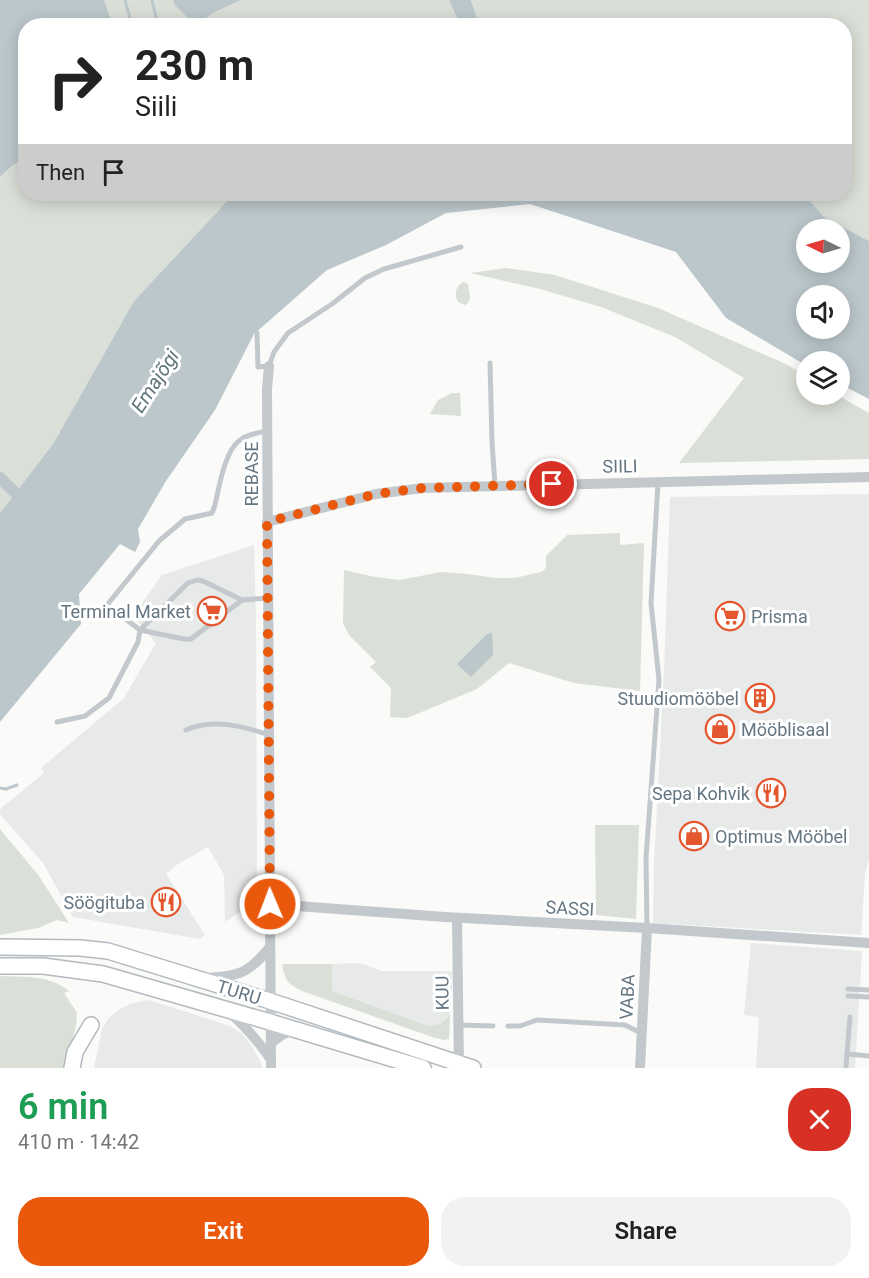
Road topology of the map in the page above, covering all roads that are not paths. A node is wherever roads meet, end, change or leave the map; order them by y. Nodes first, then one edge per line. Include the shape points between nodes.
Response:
1 (461, 247) dead end
2 (257, 333) dead end
3 (490, 363) dead end
4 (269, 366) junction
5 (267, 431) junction
6 (869, 477) edge
7 (658, 482) junction
8 (495, 486) junction
9 (267, 522) junction
10 (268, 598) junction
11 (242, 600) junction
12 (141, 630) junction
13 (57, 722) dead end
14 (186, 730) dead end
15 (269, 735) junction
16 (270, 904) junction
17 (457, 918) junction
18 (647, 928) junction
19 (869, 943) edge
20 (0, 947) edge
21 (270, 947) junction
22 (0, 966) edge
23 (196, 979) junction
24 (869, 990) edge
25 (869, 997) edge
26 (270, 1001) junction
27 (224, 1008) junction
28 (850, 1017) dead end
29 (270, 1022) junction
30 (91, 1025) dead end
31 (459, 1025) junction
32 (493, 1026) dead end
33 (508, 1026) dead end
34 (294, 1029) junction
35 (642, 1033) junction
36 (271, 1043) junction
37 (847, 1054) junction
38 (869, 1056) edge
39 (271, 1064) edge
40 (464, 1067) edge
41 (72, 1068) edge
42 (423, 1068) edge
43 (640, 1068) edge
44 (846, 1068) edge

1 - 4 lane, REBASE via 365,278 288,333
2 - 4 lane via 258,367
3 - 8 lane
4 - 5 street, REBASE
5 - 9 street, REBASE
5 - 12 lane via 238,441 229,453 212,513 185,519 159,541 107,604
6 - 7 street, SIILI
7 - 8 street, SIILI
7 - 18 lane via 651,603 658,680 646,858
8 - 9 street, SIILI via 376,494
9 - 10 street, REBASE
10 - 11 lane
10 - 15 street, REBASE
11 - 12 lane via 191,639
11 - 12 lane via 203,581 188,582
12 - 13 lane via 109,698 86,716
14 - 15 lane via 215,724 248,727
15 - 16 street, REBASE
16 - 17 street, SASSI
16 - 21 street, REBASE
17 - 18 street, SASSI
17 - 31 street, KUU
18 - 19 street, SASSI
18 - 35 street, VABA
20 - 23 main road, TURU via 108,951
21 - 23 street via 246,971
21 - 26 street, REBASE
22 - 27 main road, TURU via 43,966 103,974
23 - 26 main road, TURU
24 - 25 lane via 848,993
26 - 29 street, REBASE
26 - 40 main road, TURU
27 - 29 main road, TURU
27 - 39 street via 258,1041
28 - 37 lane
29 - 34 main road, TURU
29 - 36 street, REBASE
30 - 41 main road via 75,1052
31 - 32 lane
31 - 40 street, KUU
33 - 35 lane via 537,1020 625,1025
34 - 36 street
34 - 42 main road, TURU
35 - 43 street, VABA
36 - 39 street, REBASE
37 - 38 lane
37 - 44 lane

